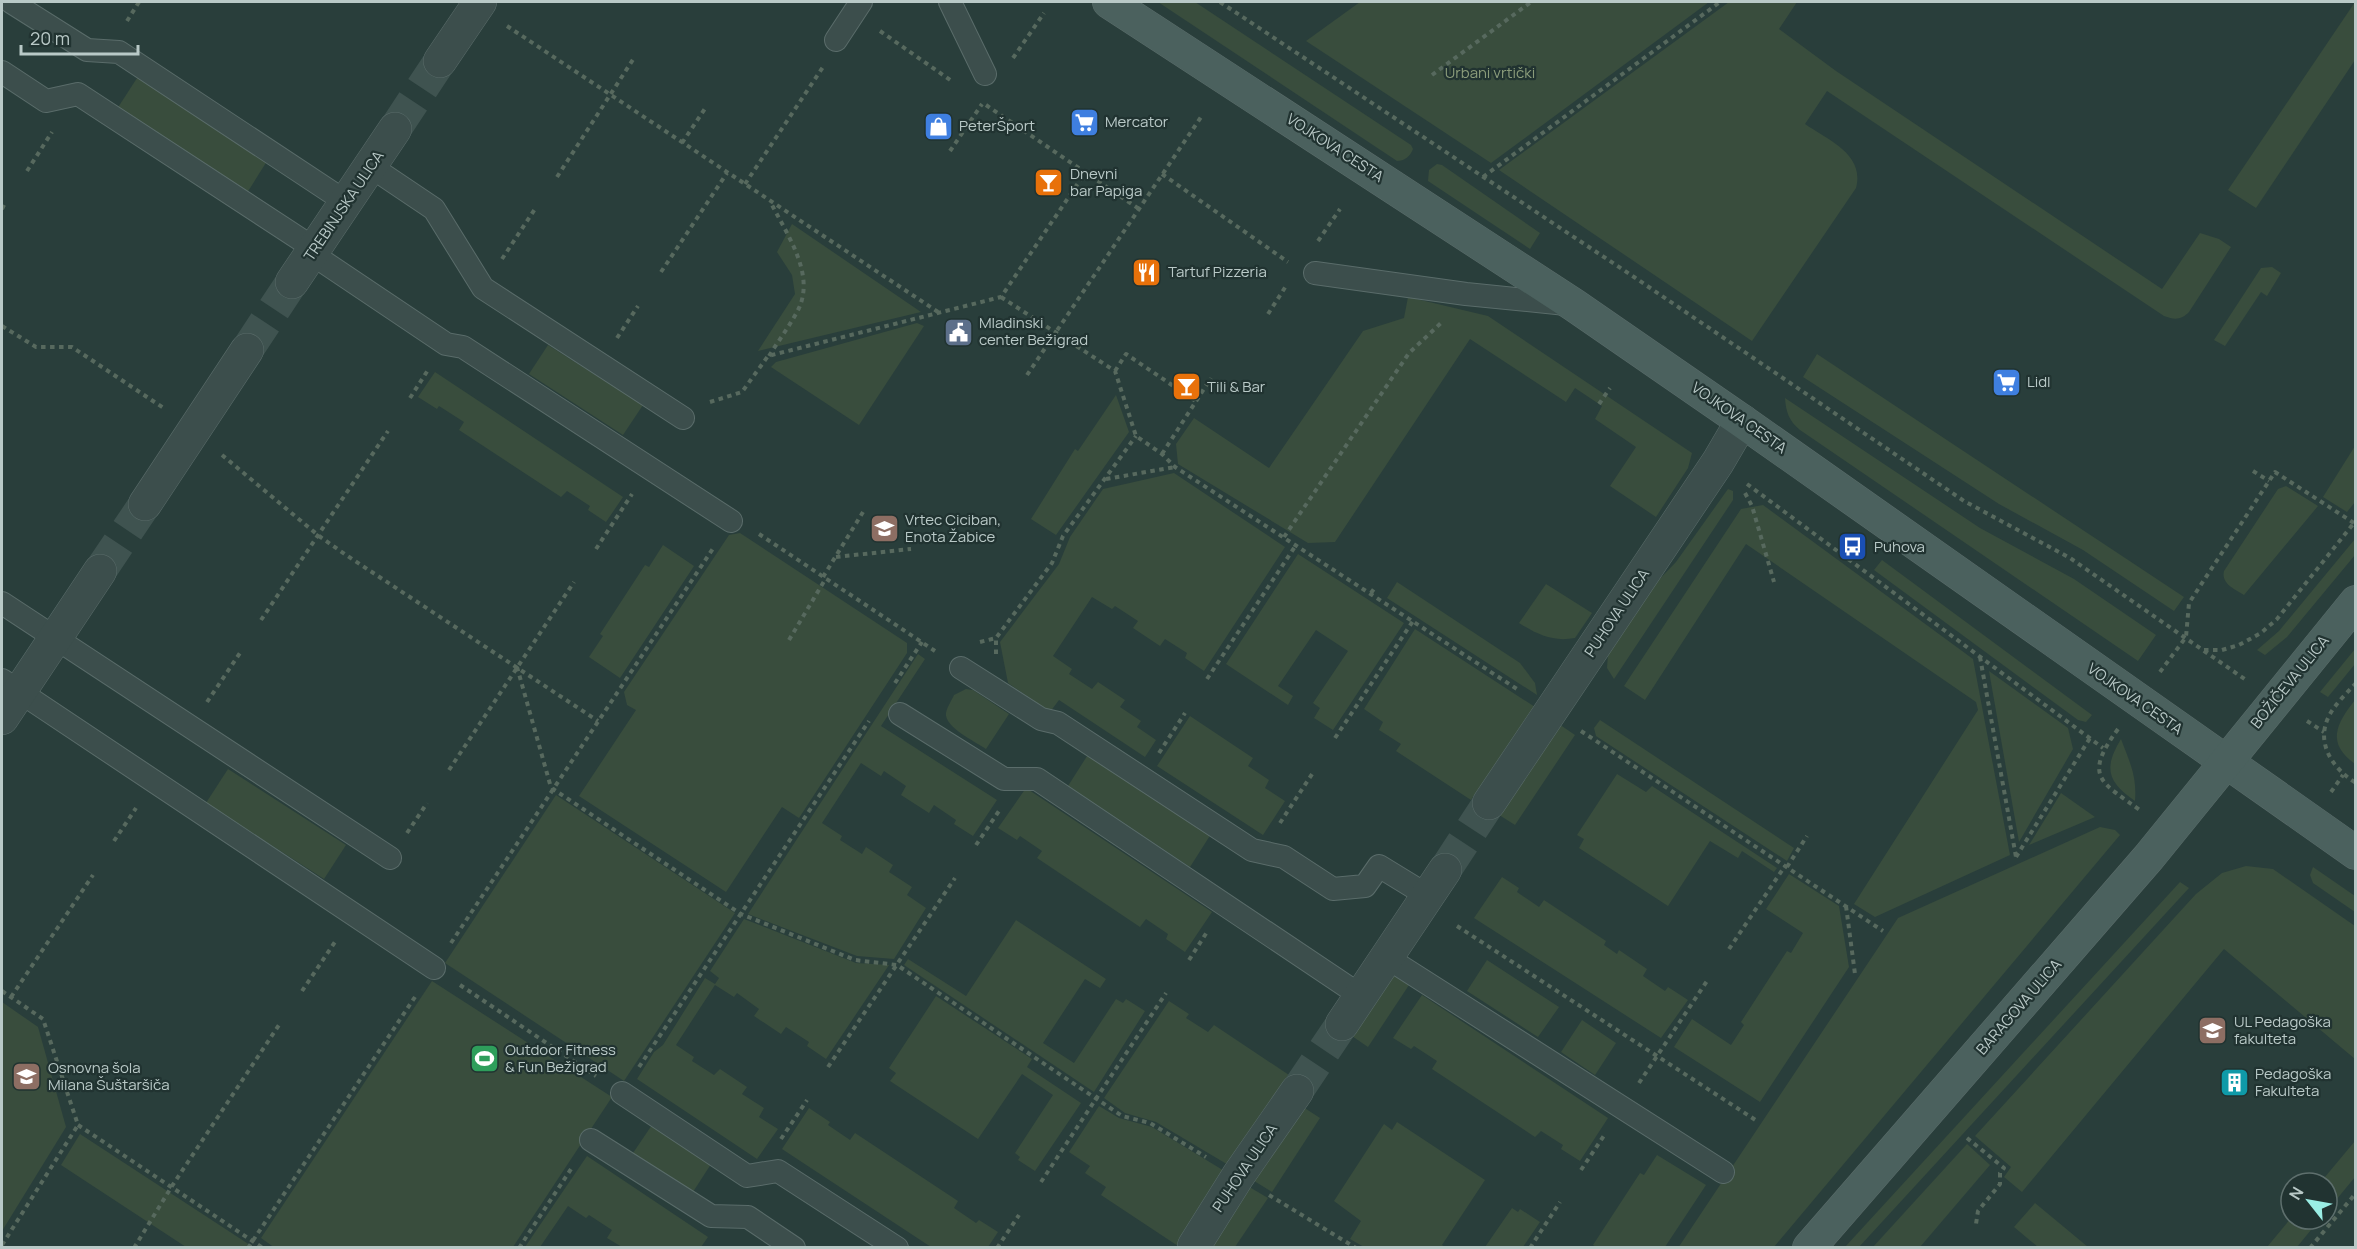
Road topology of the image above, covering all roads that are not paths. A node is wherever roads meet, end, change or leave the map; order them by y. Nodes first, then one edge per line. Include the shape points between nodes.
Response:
1 (11, 2) edge
2 (861, 2) edge
3 (950, 2) edge
4 (1109, 2) edge
5 (479, 4) edge
6 (836, 40) road end
7 (440, 62) tunnel mouth
8 (2, 72) edge
9 (985, 74) dead end
10 (395, 129) tunnel mouth
11 (370, 166) junction
12 (346, 202) junction
13 (313, 252) junction
14 (1314, 273) dead end
15 (292, 282) tunnel mouth
16 (1574, 305) junction
17 (248, 350) tunnel mouth
18 (683, 418) road end
19 (1742, 421) junction
20 (145, 504) tunnel mouth
21 (731, 521) road end
22 (100, 571) tunnel mouth
23 (2355, 602) edge
24 (2, 603) edge
25 (55, 639) junction
26 (961, 668) road end
27 (7, 697) edge
28 (900, 714) dead end
29 (2224, 762) junction
30 (1490, 803) tunnel mouth
31 (2355, 853) edge
32 (390, 858) dead end
33 (1436, 883) joint
34 (1386, 957) junction
35 (434, 968) road end
36 (1361, 996) junction
37 (1342, 1024) tunnel mouth
38 (1297, 1091) tunnel mouth
39 (622, 1093) road end
40 (591, 1140) road end
41 (1723, 1172) dead end
42 (1194, 1246) edge
43 (794, 1248) edge
44 (897, 1248) edge
45 (1809, 1248) edge

1 - 12 lane via 87,50 119,52
2 - 6 lane
3 - 9 lane
4 - 16 street, VOJKOVA CESTA
5 - 7 street
8 - 13 lane via 46,100 78,94
10 - 11 street, TREBINJSKA ULICA
11 - 12 street, TREBINJSKA ULICA
11 - 18 lane via 434,209 483,288
12 - 13 street, TREBINJSKA ULICA
13 - 15 street, TREBINJSKA ULICA
13 - 21 lane via 446,344 463,347
14 - 16 lane
16 - 19 street, VOJKOVA CESTA
17 - 20 street
19 - 29 street, VOJKOVA CESTA
19 - 30 street, PUHOVA ULICA
22 - 25 street
23 - 29 street, BOŽIČEVA ULICA
24 - 25 lane
25 - 27 street
25 - 32 lane
26 - 33 lane via 1041,719 1058,723 1251,850 1284,856 1333,889 1365,886 1379,866
27 - 35 lane
28 - 36 lane via 1004,779 1036,779
29 - 31 street, VOJKOVA CESTA
29 - 45 street, BARAGOVA ULICA via 2150,857
33 - 34 street
34 - 36 street
34 - 41 lane
36 - 37 street
38 - 42 street, PUHOVA ULICA
39 - 44 lane via 747,1176 778,1171
40 - 43 lane via 711,1216 748,1217

